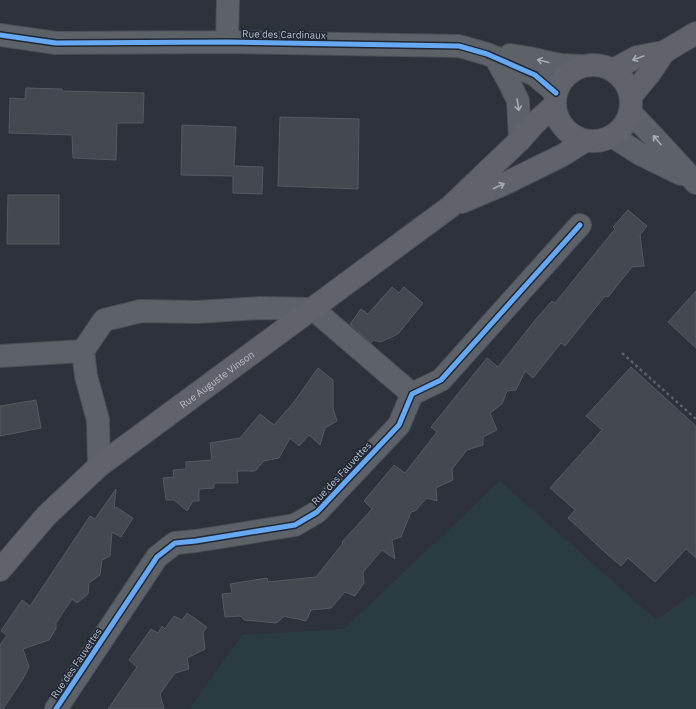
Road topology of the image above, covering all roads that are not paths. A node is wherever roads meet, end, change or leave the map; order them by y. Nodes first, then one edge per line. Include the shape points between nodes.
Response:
1 (228, 0) edge
2 (696, 33) edge
3 (0, 35) edge
4 (227, 42) junction
5 (664, 52) junction
6 (491, 56) junction
7 (582, 66) junction
8 (613, 70) junction
9 (555, 99) junction
10 (630, 104) junction
11 (612, 136) junction
12 (520, 140) junction
13 (585, 141) junction
14 (694, 181) edge
15 (450, 207) junction
16 (580, 225) dead end
17 (313, 309) junction
18 (83, 351) junction
19 (0, 356) edge
20 (412, 394) junction
21 (98, 466) junction
22 (0, 570) edge
23 (56, 709) edge

1 - 4 street
2 - 5 main road
3 - 4 street, Rue des Cardinaux via 56,43
4 - 6 street, Rue des Cardinaux via 460,46
5 -> 8 main road via 637,57
5 - 10 main road
7 -> 6 street, Rue des Cardinaux via 560,65 510,55
6 - 9 street, Rue des Cardinaux via 535,75
6 -> 12 street via 518,101
7 - 8 main road via 603,66
7 - 9 main road via 570,72 561,81
8 - 10 main road via 627,86
9 - 12 main road
9 - 13 main road via 557,117 564,128
10 - 11 main road via 626,122
14 -> 10 street via 653,136
11 - 13 main road via 604,140
11 - 14 street via 640,154
12 - 15 main road
15 -> 13 main road via 563,155
15 - 17 main road, Rue Auguste Vinson
16 - 20 street via 441,380
17 - 18 street via 142,312 104,320
17 - 20 street
17 - 21 main road, Rue Auguste Vinson
18 - 19 street
18 - 21 street via 86,376 98,420
20 - 23 street, Rue des Fauvettes via 399,425 317,512 295,525 175,543 157,557
21 - 22 main road, Rue Auguste Vinson via 46,516

